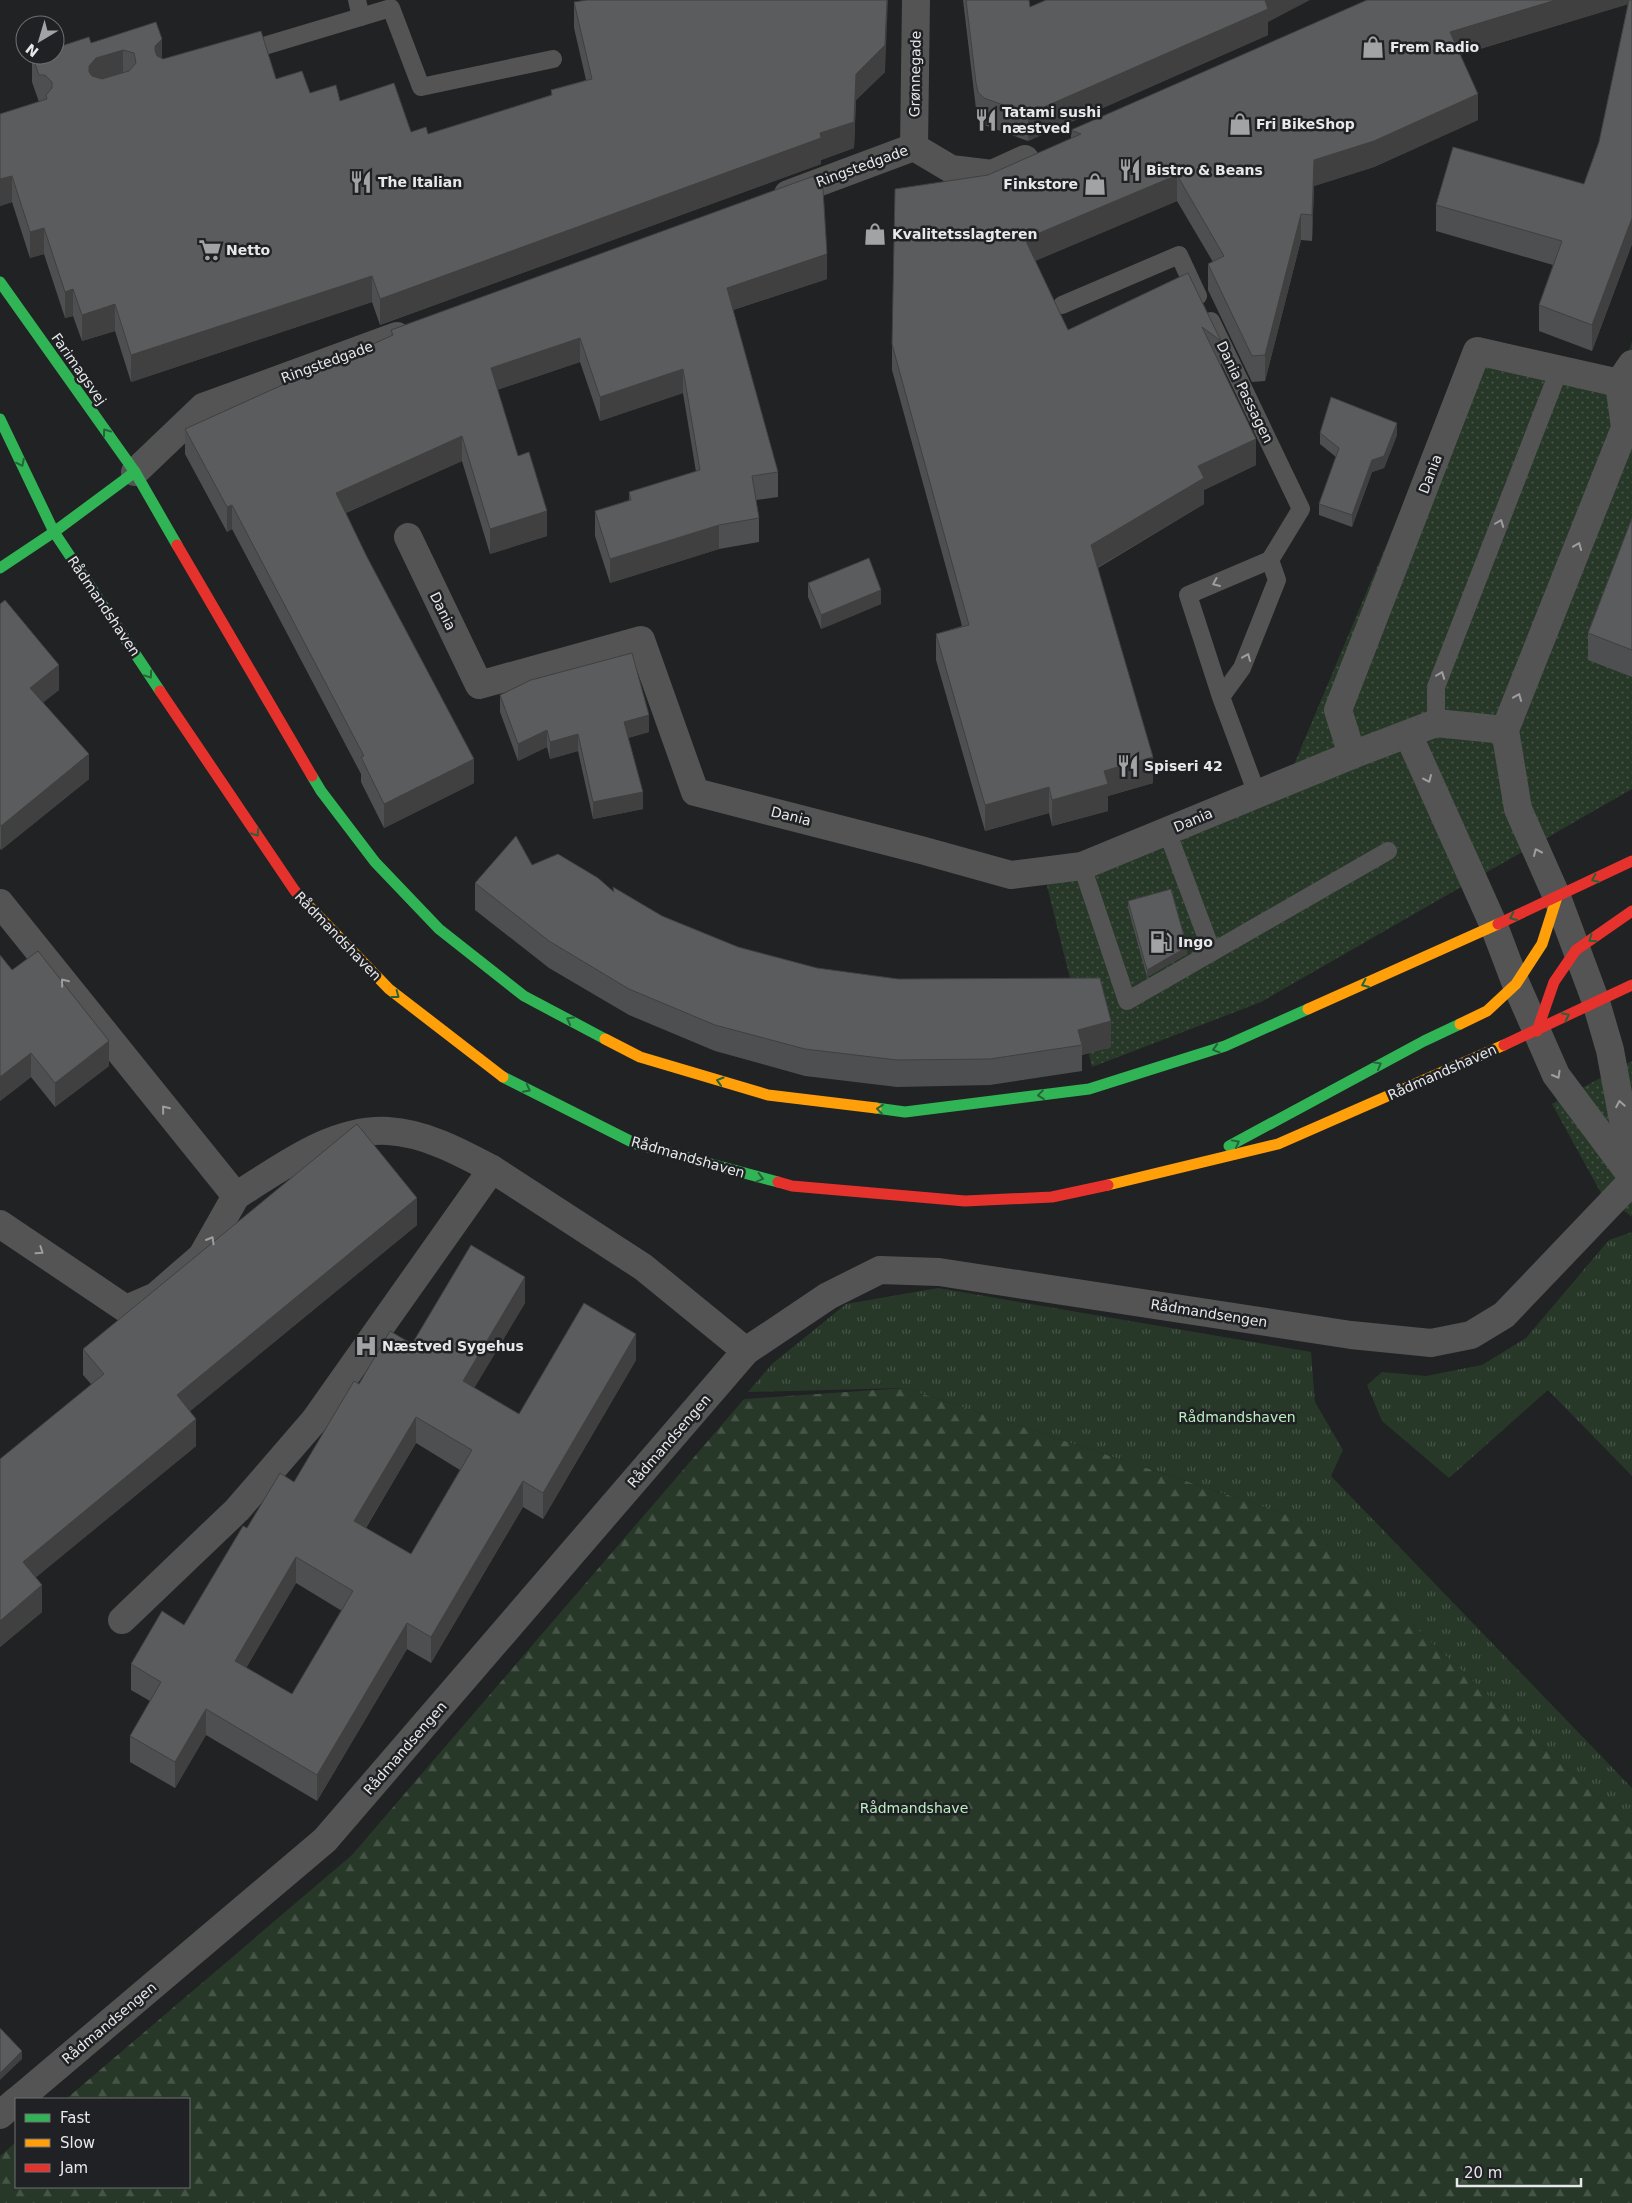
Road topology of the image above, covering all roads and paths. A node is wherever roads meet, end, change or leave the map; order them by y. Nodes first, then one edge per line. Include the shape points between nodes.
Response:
1 (916, 0) edge
2 (359, 8) edge
3 (230, 56) edge
4 (553, 59) dead end
5 (914, 148) junction
6 (1046, 150) edge
7 (764, 202) edge
8 (0, 282) edge
9 (1062, 305) dead end
10 (418, 329) edge
11 (1559, 370) junction
12 (1625, 373) edge
13 (0, 419) edge
14 (134, 472) junction
15 (54, 532) junction
16 (408, 537) dead end
17 (1270, 560) junction
18 (0, 568) edge
19 (1221, 697) junction
20 (1436, 723) junction
21 (1505, 730) junction
22 (1408, 734) junction
23 (1352, 755) junction
24 (1257, 794) junction
25 (1167, 831) junction
26 (1388, 851) dead end
27 (1632, 861) edge
28 (1082, 866) junction
29 (1557, 896) junction
30 (0, 903) edge
31 (1632, 911) edge
32 (1494, 926) junction
33 (1576, 950) junction
34 (1212, 952) junction
35 (1516, 984) junction
36 (1632, 985) edge
37 (1596, 1002) junction
38 (1537, 1031) junction
39 (1193, 1166) junction
40 (492, 1169) junction
41 (1632, 1169) edge
42 (1632, 1177) edge
43 (1632, 1182) edge
44 (236, 1196) junction
45 (0, 1224) edge
46 (746, 1351) junction
47 (122, 1620) dead end
48 (19, 2098) edge
49 (15, 2102) edge
50 (0, 2115) edge

1 - 5 street, Grønnegade
2 - 3 lane
2 - 4 lane via 391,8 421,87
5 - 6 street, Ringstedgade via 950,169 992,174
5 - 7 street, Ringstedgade
14 -> 8 main road, Farimagsvej
9 - 17 lane, Dania Passagen via 1179,255 1301,509
10 - 14 street, Ringstedgade via 203,407
11 - 12 street, Dania
20 -> 11 lane via 1436,687
11 - 23 street, Dania via 1477,351 1338,710
21 -> 12 street via 1625,428
13 -> 15 main road
14 - 15 main road, Ringstedgade
32 -> 14 main road via 1225,1046 1089,1089 905,1112 768,1095 640,1057 524,996 439,929 375,862 321,791
15 - 18 main road, Ringstedgade
15 -> 39 main road, Rådmandshaven via 295,891 389,989 504,1078 636,1144 792,1186 965,1201 1052,1197
16 - 28 street, Dania via 480,685 640,640 695,792 1011,875
19 -> 17 lane via 1242,668 1277,580
17 -> 19 lane via 1188,595
19 - 24 lane
20 - 21 street, Dania
20 - 22 street, Dania
29 -> 21 street via 1518,809
22 - 23 street, Dania
22 -> 32 street
23 - 24 street, Dania
24 - 25 street, Dania
25 - 28 street, Dania
25 - 34 lane
26 - 34 lane
27 -> 29 main road
28 - 34 lane via 1127,1001
29 -> 32 main road
29 - 33 street
29 - 35 main road via 1542,944
44 -> 30 street
31 -> 33 main road
32 - 35 street
33 - 37 street
33 - 38 main road via 1554,982
35 - 38 street
39 -> 35 main road via 1424,1041 1487,1011
36 - 37 main road, Rådmandshaven
38 -> 37 main road, Rådmandshaven
41 -> 37 street via 1610,1050
38 - 39 main road, Rådmandshaven via 1278,1144
38 -> 42 street via 1556,1075
40 - 44 street via 453,1148 422,1138 389,1131 368,1132 323,1145
40 - 46 street via 643,1267
40 - 47 street via 314,1421 237,1510
43 - 46 street, Rådmandsengen via 1504,1315 1471,1335 1431,1343 1351,1335 939,1272 880,1270 828,1296
45 -> 44 street via 126,1309 156,1296 202,1256
46 - 48 street, Rådmandsengen via 325,1840
49 - 50 street, Rådmandsengen

